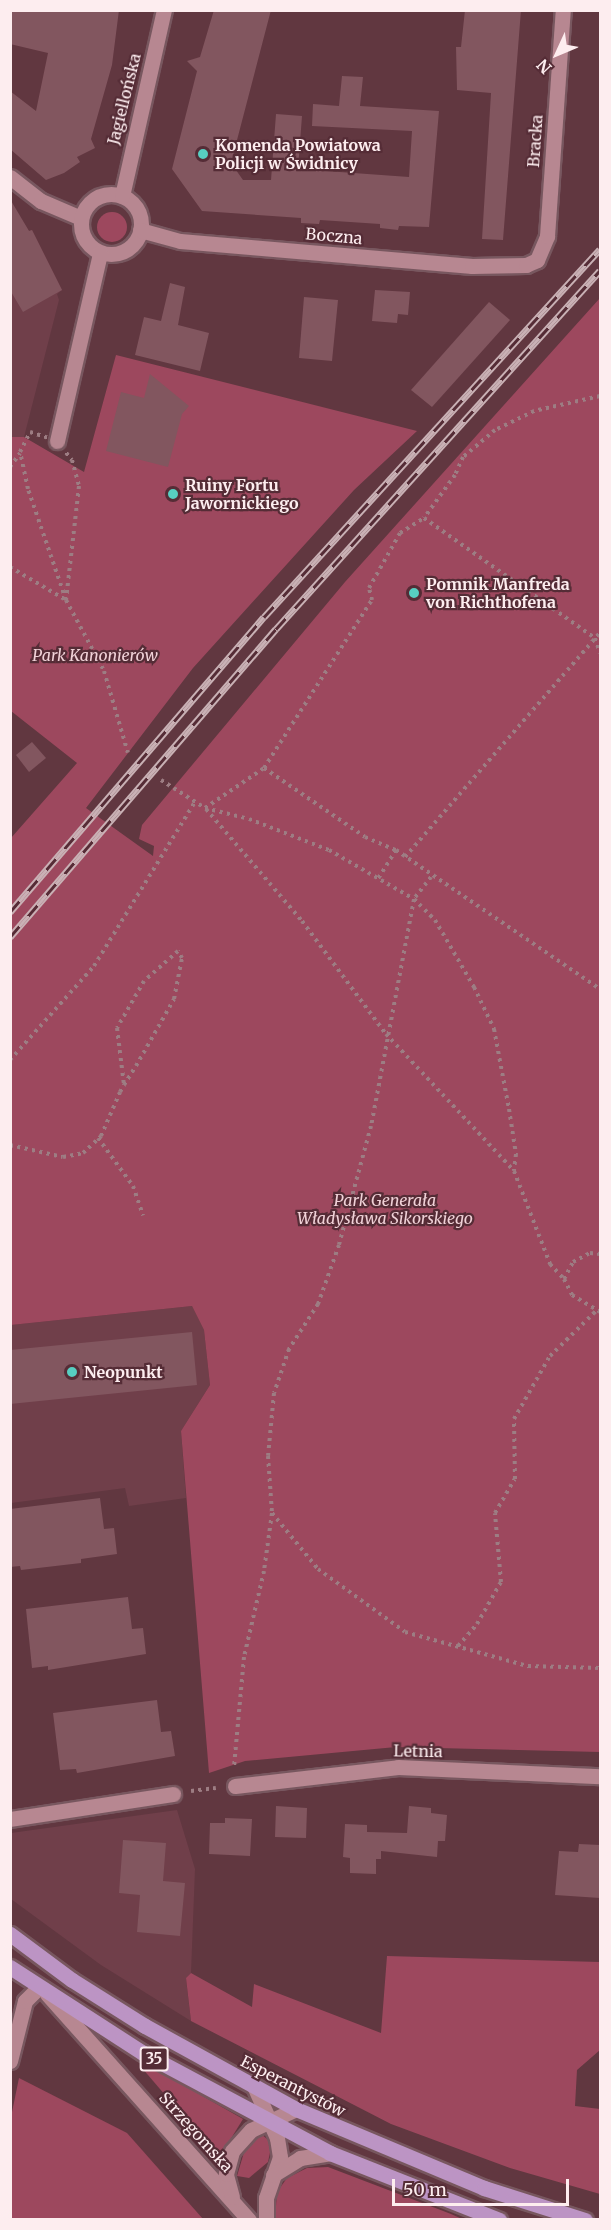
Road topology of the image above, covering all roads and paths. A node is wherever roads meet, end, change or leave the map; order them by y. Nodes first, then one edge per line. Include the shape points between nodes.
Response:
1 (164, 10) edge
2 (563, 10) edge
3 (10, 177) edge
4 (122, 196) junction
5 (81, 218) junction
6 (140, 230) junction
7 (100, 253) junction
8 (526, 265) joint
9 (600, 394) edge
10 (57, 441) joint
11 (20, 452) junction
12 (72, 460) dead end
13 (10, 467) edge
14 (424, 518) junction
15 (10, 567) edge
16 (66, 600) junction
17 (600, 633) edge
18 (595, 638) junction
19 (600, 653) edge
20 (128, 753) dead end
21 (264, 768) junction
22 (161, 780) dead end
23 (195, 802) junction
24 (205, 808) junction
25 (396, 850) junction
26 (405, 856) junction
27 (431, 877) junction
28 (377, 881) junction
29 (414, 899) junction
30 (600, 989) edge
31 (386, 1034) junction
32 (10, 1060) edge
33 (124, 1085) junction
34 (98, 1138) junction
35 (10, 1145) edge
36 (514, 1171) junction
37 (143, 1215) dead end
38 (600, 1254) edge
39 (564, 1279) junction
40 (598, 1312) edge
41 (272, 1513) junction
42 (458, 1646) junction
43 (600, 1668) edge
44 (600, 1776) edge
45 (235, 1786) joint
46 (173, 1794) dead end
47 (10, 1819) edge
48 (10, 1934) edge
49 (10, 1967) edge
50 (41, 1988) junction
51 (10, 2061) edge
52 (254, 2086) junction
53 (296, 2109) junction
54 (270, 2121) junction
55 (330, 2153) junction
56 (273, 2175) junction
57 (232, 2200) junction
58 (249, 2220) edge
59 (266, 2220) edge
60 (330, 2220) edge
61 (365, 2220) edge
62 (499, 2220) edge
63 (585, 2220) edge

1 - 4 street, Jagiellońska
2 - 8 street, Bracka via 547,236 537,260
3 - 5 street via 41,201
4 - 5 street via 111,194 92,200
4 - 6 street via 137,210
5 - 7 street via 84,239
6 - 7 street via 130,248 110,255
6 - 8 street, Boczna via 180,241 472,266
7 - 10 street
9 - 14 path via 534,411 495,430 463,457
10 - 11 path via 30,432
11 - 13 path
11 - 16 path via 36,519
12 - 16 path via 79,486
14 - 18 path
14 - 21 path via 400,533 369,588 372,600
15 - 16 path
16 - 20 path via 104,671
17 - 18 path
18 - 19 path
18 - 26 path
21 - 24 path
21 - 25 path via 365,837
22 - 23 path
23 - 24 path
23 - 32 path via 94,966
24 - 28 path via 249,819 329,850
24 - 31 path via 302,921
25 - 26 path
25 - 28 path
26 - 27 path
27 - 29 path
27 - 30 path
28 - 29 path
29 - 31 path
29 - 36 path via 435,920 494,1029 513,1132
31 - 36 path
31 - 41 path via 371,1126 339,1245 318,1304 289,1349 274,1394 268,1456
33 - 33 path via 117,1028 144,981 177,951 182,958 174,999
33 - 34 path
34 - 35 path via 83,1153 63,1157
34 - 37 path via 128,1178
36 - 39 path via 550,1264
38 - 39 path via 590,1253 573,1262
39 - 40 path via 572,1295
40 - 42 path via 550,1356 514,1419 515,1479 495,1513 501,1582 477,1624
41 - 42 path via 318,1569 368,1608 405,1632
41 - 45 path via 264,1571 244,1657 234,1750
42 - 43 path via 528,1666
44 - 45 street, Letnia via 398,1767
46 - 47 street
48 - 52 main road, Esperantystów / 35 via 72,1980 201,2059
49 - 50 main road, 35
50 - 51 street via 24,2001
50 - 54 main road, 35 via 143,2053
50 - 57 street, Strzegomska
52 - 53 main road, Esperantystów / 35
52 - 54 street
53 - 54 street
53 - 63 main road, Esperantystów / 35 via 484,2188
54 - 55 main road, 35
54 - 56 street via 280,2157
54 - 57 street via 251,2130 232,2151 226,2174
55 - 56 street via 300,2158
55 - 62 main road, 35
56 - 59 street via 266,2198
57 - 58 street, Strzegomska
60 - 61 path

